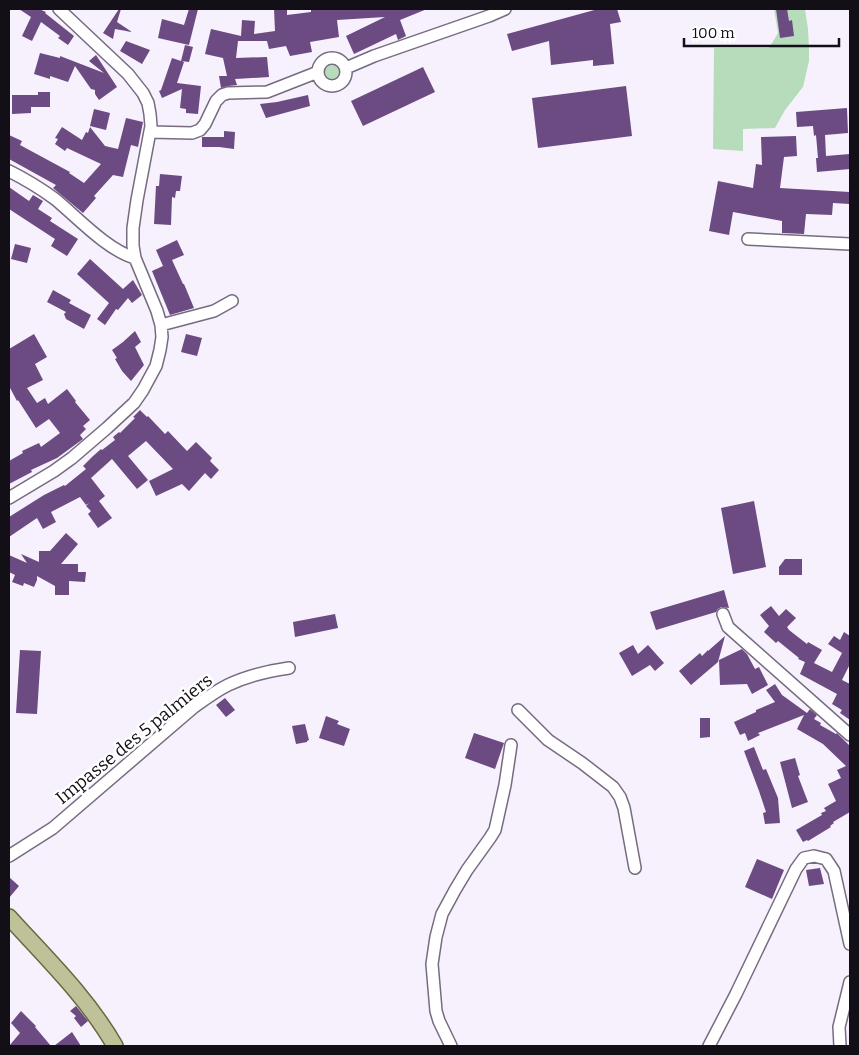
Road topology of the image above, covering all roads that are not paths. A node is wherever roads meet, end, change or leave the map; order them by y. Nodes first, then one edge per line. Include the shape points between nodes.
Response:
1 (59, 9) edge
2 (505, 9) edge
3 (346, 68) junction
4 (318, 72) junction
5 (150, 132) junction
6 (9, 171) edge
7 (748, 239) dead end
8 (850, 244) edge
9 (135, 258) junction
10 (232, 301) dead end
11 (161, 325) junction
12 (9, 498) edge
13 (723, 614) dead end
14 (289, 668) dead end
15 (518, 710) dead end
16 (850, 735) edge
17 (511, 745) dead end
18 (9, 856) edge
19 (636, 868) dead end
20 (9, 917) edge
21 (850, 944) edge
22 (850, 982) edge
23 (115, 1046) edge
24 (451, 1046) edge
25 (708, 1046) edge
26 (840, 1046) edge

1 - 5 street via 138,86 148,103
2 - 3 street
3 - 4 street via 337,59 328,59 320,64
3 - 4 street via 345,78 334,87 321,82
4 - 5 street via 267,92 222,95 205,124 192,133
5 - 9 street via 133,228
6 - 9 street via 47,193 107,243
7 - 8 street
9 - 11 street
10 - 11 street via 214,312
11 - 12 street via 159,358 134,403 72,458
13 - 16 street via 728,627
14 - 18 street, Impasse des 5 palmiers via 256,675 215,692 53,828
15 - 19 street via 548,740 582,763 620,797
17 - 24 street via 495,830 455,890 442,914 436,937 432,964 436,1011
20 - 23 main road via 79,994
21 - 25 street via 834,871 826,859 804,858
22 - 26 street via 839,1027

